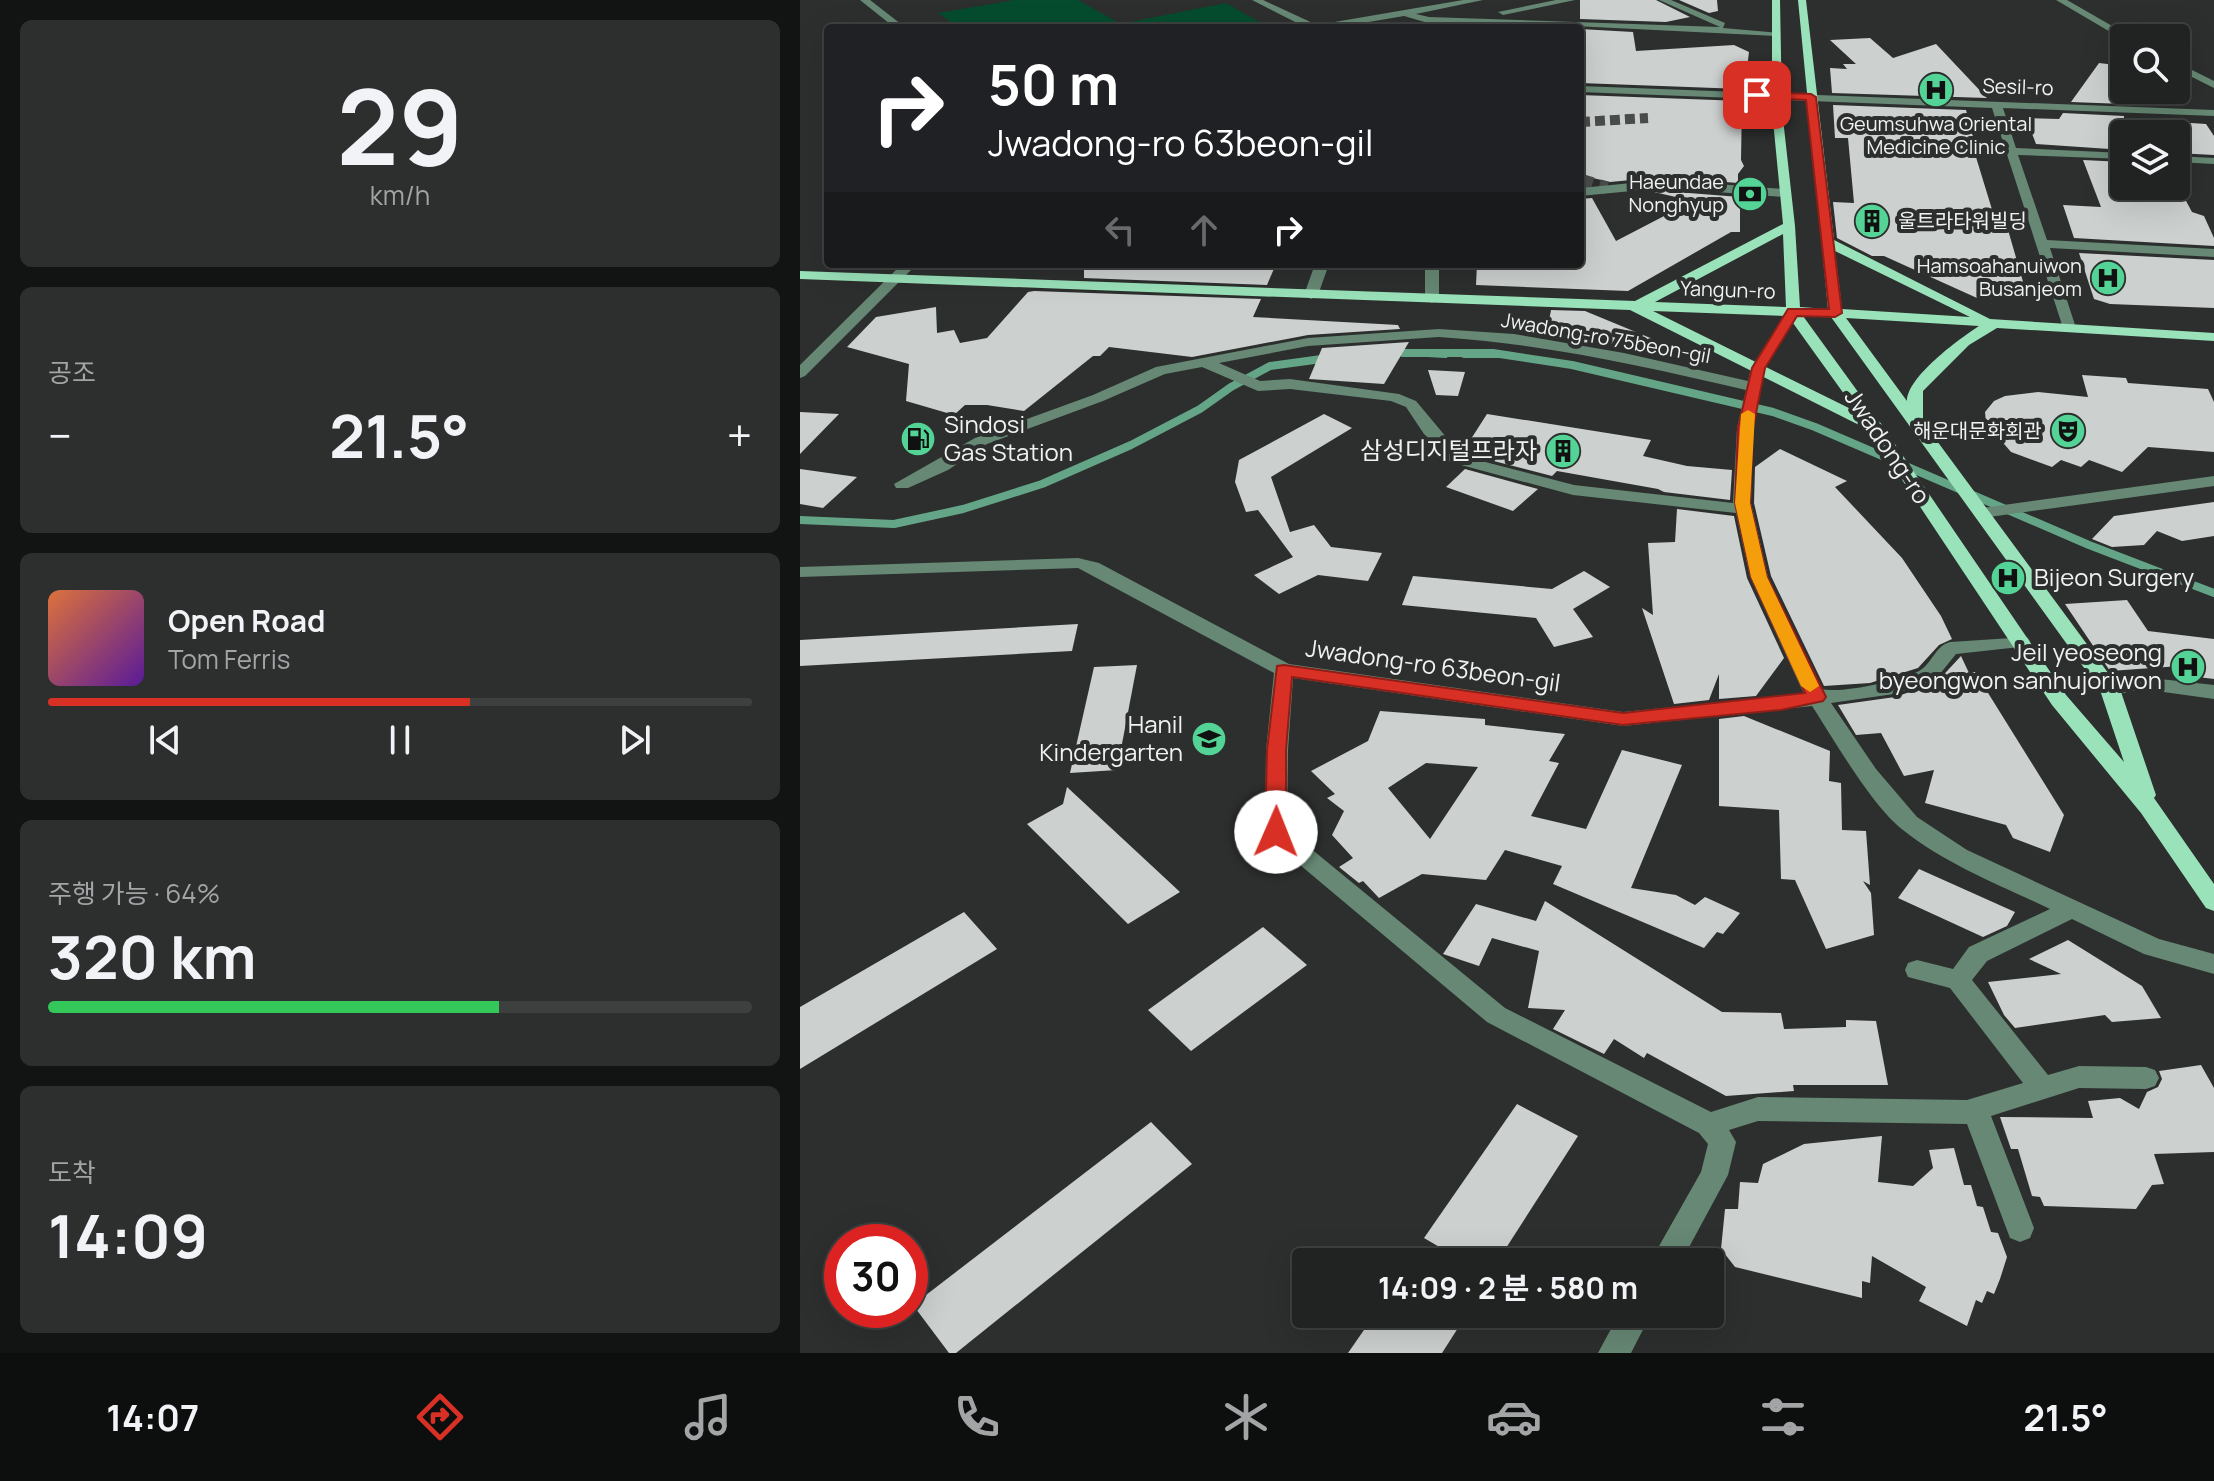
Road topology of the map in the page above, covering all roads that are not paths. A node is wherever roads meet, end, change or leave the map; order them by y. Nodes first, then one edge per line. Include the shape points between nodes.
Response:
1 (864, 0) edge
2 (1256, 0) edge
3 (1479, 0) edge
4 (1571, 0) edge
5 (1663, 0) edge
6 (1776, 0) edge
7 (1802, 0) edge
8 (2060, 0) edge
9 (1405, 13) junction
10 (1460, 20) junction
11 (896, 24) edge
12 (1307, 24) edge
13 (1340, 24) edge
14 (1560, 24) edge
15 (1584, 25) edge
16 (2110, 28) edge
17 (1736, 31) junction
18 (1776, 33) junction
19 (2190, 72) edge
20 (2190, 73) edge
21 (2214, 73) edge
22 (2214, 85) edge
23 (1584, 89) edge
24 (1776, 96) junction
25 (1811, 97) junction
26 (1996, 104) junction
27 (2214, 113) edge
28 (2011, 151) junction
29 (2110, 155) edge
30 (2190, 160) edge
31 (2214, 161) edge
32 (1584, 192) tunnel mouth
33 (1785, 193) junction
34 (1789, 226) junction
35 (1827, 242) junction
36 (2041, 244) junction
37 (2214, 253) edge
38 (906, 268) edge
39 (1321, 268) edge
40 (1432, 268) edge
41 (800, 275) edge
42 (896, 279) junction
43 (1311, 295) junction
44 (1432, 299) junction
45 (1635, 307) junction
46 (1793, 312) junction
47 (1835, 313) junction
48 (1994, 323) junction
49 (2069, 328) junction
50 (2214, 337) edge
51 (1206, 363) junction
52 (1758, 368) junction
53 (800, 373) edge
54 (1754, 387) junction
55 (1915, 424) junction
56 (1876, 428) junction
57 (2214, 481) edge
58 (902, 484) dead end
59 (1744, 509) junction
60 (1982, 513) junction
61 (800, 572) edge
62 (2020, 641) junction
63 (1284, 670) junction
64 (2110, 689) junction
65 (2214, 692) edge
66 (1817, 697) junction
67 (2149, 807) junction
68 (2214, 902) edge
69 (2072, 909) junction
70 (2214, 964) edge
71 (1917, 970) dead end
72 (1958, 980) junction
73 (2146, 1078) dead end
74 (2042, 1088) junction
75 (1975, 1109) junction
76 (1709, 1125) junction
77 (2020, 1228) dead end
78 (1673, 1248) edge
79 (1628, 1328) edge
80 (1614, 1353) edge

1 - 11 street
2 - 12 street
3 - 9 street
4 - 10 street
5 - 17 street
6 - 18 main road
7 - 25 main road, Jwadong-ro
8 - 16 street
9 - 10 street via 1428,20
9 - 13 street
10 - 14 street
15 - 17 street
17 - 18 street
18 - 24 main road
19 - 21 street
20 - 22 street
23 - 24 street, Sesil-ro
24 - 25 street, Sesil-ro
24 - 33 main road
25 - 26 street, Sesil-ro
25 - 35 main road, Jwadong-ro
26 - 27 street, Sesil-ro
26 - 28 street
28 - 29 street
28 - 36 street
30 - 31 street
32 - 33 street via 1663,184
33 - 34 main road
34 - 45 main road
34 - 46 main road
35 - 47 main road, Jwadong-ro
35 - 48 main road
36 - 37 street
36 - 49 street
38 - 42 street
39 - 43 street
40 - 44 street
41 - 42 main road, Yangun-ro
42 - 43 main road, Yangun-ro
42 - 53 street
43 - 44 main road, Yangun-ro
44 - 45 main road, Yangun-ro
45 - 46 main road, Yangun-ro
45 - 52 main road
46 - 47 main road, Yangun-ro
46 - 52 street
46 - 56 main road, Jwadong-ro
47 - 48 main road, Yangun-ro
47 - 55 main road, Jwadong-ro
48 - 49 main road, Yangun-ro
48 - 55 main road via 1964,342 1915,390
49 - 50 main road, Yangun-ro
51 - 54 street, Jwadong-ro 75beon-gil via 1308,342 1439,333 1514,338
51 - 58 street, Jwadong-ro 75beon-gil via 1144,376 981,441
51 - 59 street via 1258,386 1361,391 1411,404 1456,459 1573,490
52 - 54 street
52 - 56 main road
54 - 59 street via 1745,428
55 - 60 main road, Jwadong-ro
56 - 62 main road, Jwadong-ro
57 - 60 street
59 - 66 street via 1759,577
60 - 64 main road, Jwadong-ro
61 - 63 street, Jwadong-ro 63beon-gil via 1078,563
62 - 66 street, Jwadong-ro 63beon-gil via 1950,648 1928,675
62 - 67 main road, Jwadong-ro via 2059,700
63 - 66 street, Jwadong-ro 63beon-gil via 1623,719
63 - 76 street via 1276,832 1496,1015
64 - 65 street via 2142,683
64 - 67 main road, Jwadong-ro
66 - 69 street via 1868,774 1909,823 1959,856
67 - 68 main road, Jwadong-ro
69 - 70 street via 2153,947
69 - 72 street via 1978,954
71 - 72 street
72 - 74 street
73 - 74 street via 2079,1077
74 - 75 street
75 - 76 street via 1758,1109
75 - 77 street
76 - 78 street via 1722,1142 1714,1175
79 - 80 street

